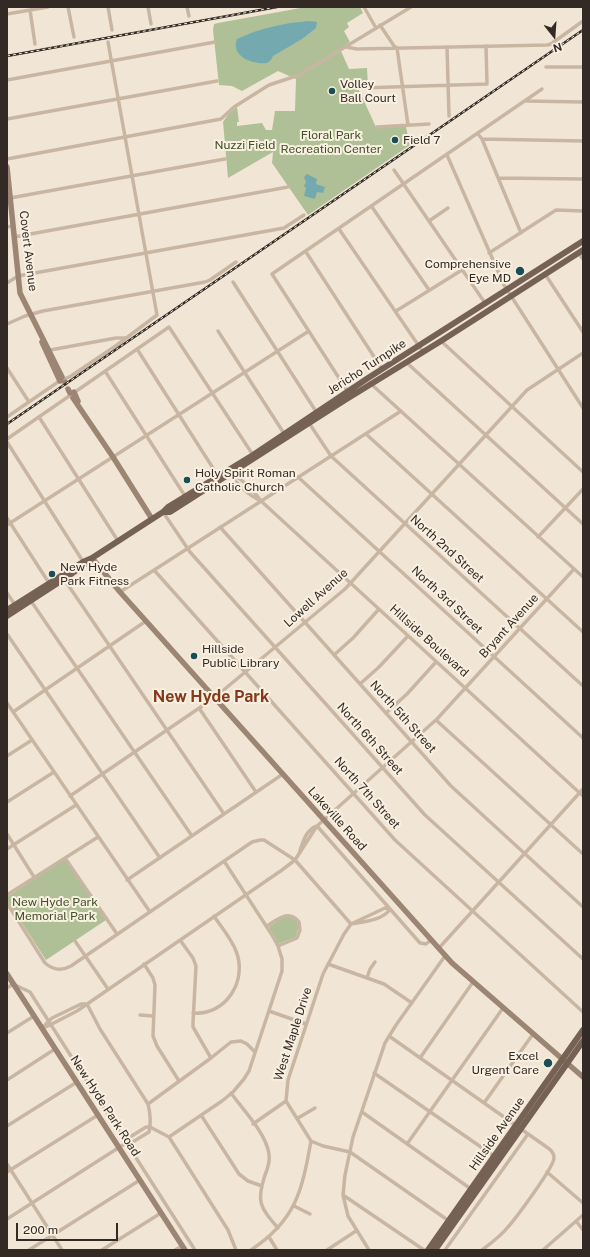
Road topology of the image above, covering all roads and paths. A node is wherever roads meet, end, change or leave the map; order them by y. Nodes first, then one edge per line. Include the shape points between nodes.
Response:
1 (48, 7) edge
2 (68, 7) edge
3 (108, 7) edge
4 (148, 7) edge
5 (187, 7) edge
6 (364, 7) edge
7 (410, 7) edge
8 (30, 10) junction
9 (7, 14) edge
10 (189, 16) dead end
11 (583, 21) edge
12 (151, 24) dead end
13 (380, 25) junction
14 (376, 28) junction
15 (112, 30) dead end
16 (74, 37) dead end
17 (108, 42) dead end
18 (215, 42) dead end
19 (35, 44) dead end
20 (447, 46) junction
21 (486, 46) junction
22 (346, 47) junction
23 (398, 48) junction
24 (111, 61) junction
25 (546, 67) dead end
26 (583, 67) edge
27 (7, 80) edge
28 (218, 81) dead end
29 (448, 86) junction
30 (403, 87) junction
31 (360, 88) dead end
32 (542, 89) dead end
33 (118, 99) junction
34 (526, 101) junction
35 (583, 102) edge
36 (449, 116) dead end
37 (7, 119) edge
38 (429, 124) dead end
39 (408, 125) junction
40 (377, 126) dead end
41 (478, 134) junction
42 (125, 138) junction
43 (482, 139) junction
44 (583, 141) edge
45 (447, 155) junction
46 (7, 159) edge
47 (225, 159) dead end
48 (7, 167) edge
49 (394, 170) dead end
50 (132, 176) junction
51 (498, 178) junction
52 (583, 179) edge
53 (404, 185) junction
54 (8, 186) edge
55 (288, 187) dead end
56 (10, 198) junction
57 (372, 207) junction
58 (448, 208) dead end
59 (583, 211) edge
60 (139, 214) junction
61 (304, 215) dead end
62 (429, 221) junction
63 (10, 227) edge
64 (339, 229) junction
65 (521, 233) junction
66 (14, 237) junction
67 (583, 241) edge
68 (580, 251) edge
69 (306, 252) junction
70 (146, 253) junction
71 (489, 253) junction
72 (583, 259) edge
73 (236, 262) dead end
74 (462, 270) junction
75 (545, 274) junction
76 (18, 276) junction
77 (233, 282) dead end
78 (7, 283) edge
79 (429, 290) junction
80 (506, 290) junction
81 (153, 291) junction
82 (511, 296) junction
83 (485, 303) junction
84 (474, 310) junction
85 (396, 311) junction
86 (30, 314) junction
87 (7, 324) edge
88 (37, 327) junction
89 (218, 331) dead end
90 (309, 331) junction
91 (583, 332) edge
92 (126, 338) junction
93 (443, 340) junction
94 (419, 346) junction
95 (136, 349) junction
96 (50, 350) junction
97 (277, 352) junction
98 (423, 352) junction
99 (583, 354) edge
100 (406, 362) junction
101 (7, 368) edge
102 (382, 369) junction
103 (558, 369) junction
104 (105, 371) junction
105 (244, 373) junction
106 (63, 380) junction
107 (369, 381) junction
108 (348, 392) junction
109 (71, 393) junction
110 (212, 394) junction
111 (29, 402) junction
112 (512, 406) junction
113 (583, 408) edge
114 (401, 411) junction
115 (179, 415) junction
116 (318, 415) junction
117 (7, 417) edge
118 (39, 417) junction
119 (308, 422) junction
120 (366, 434) junction
121 (485, 435) junction
122 (146, 436) junction
123 (285, 436) junction
124 (7, 441) edge
125 (253, 454) junction
126 (331, 456) junction
127 (113, 457) junction
128 (459, 464) junction
129 (230, 471) junction
130 (583, 472) edge
131 (220, 477) junction
132 (298, 477) junction
133 (78, 479) junction
134 (583, 489) edge
135 (432, 494) junction
136 (185, 496) junction
137 (44, 501) junction
138 (261, 501) junction
139 (565, 508) junction
140 (163, 512) junction
141 (7, 518) edge
142 (152, 519) junction
143 (405, 523) junction
144 (9, 524) edge
145 (583, 524) edge
146 (220, 527) junction
147 (538, 537) junction
148 (118, 541) junction
149 (187, 548) junction
150 (379, 551) junction
151 (92, 558) junction
152 (84, 564) junction
153 (574, 569) junction
154 (154, 570) junction
155 (583, 577) edge
156 (64, 579) junction
157 (49, 583) junction
158 (350, 583) junction
159 (120, 592) junction
160 (7, 593) edge
161 (547, 599) junction
162 (31, 601) junction
163 (16, 607) junction
164 (379, 609) junction
165 (7, 610) edge
166 (7, 616) edge
167 (146, 622) junction
168 (305, 622) junction
169 (520, 628) junction
170 (583, 632) edge
171 (7, 634) edge
172 (408, 636) junction
173 (110, 646) junction
174 (275, 647) junction
175 (334, 655) junction
176 (494, 657) junction
177 (436, 662) junction
178 (78, 668) junction
179 (246, 672) junction
180 (360, 684) junction
181 (583, 686) edge
182 (465, 688) junction
183 (46, 690) junction
184 (214, 698) junction
185 (7, 703) edge
186 (199, 708) junction
187 (9, 709) edge
188 (13, 712) junction
189 (386, 713) junction
190 (436, 720) junction
191 (167, 730) junction
192 (583, 738) edge
193 (32, 740) junction
194 (412, 742) junction
195 (135, 752) junction
196 (7, 756) edge
197 (383, 768) junction
198 (54, 772) junction
199 (103, 774) junction
200 (283, 774) junction
201 (256, 792) junction
202 (582, 793) edge
203 (354, 794) junction
204 (70, 796) junction
205 (7, 802) edge
206 (76, 805) junction
207 (224, 814) junction
208 (324, 820) junction
209 (551, 825) junction
210 (317, 826) junction
211 (7, 834) edge
212 (192, 836) junction
213 (98, 837) junction
214 (14, 844) junction
215 (7, 849) edge
216 (525, 854) junction
217 (583, 854) edge
218 (65, 858) junction
219 (160, 858) junction
220 (295, 860) junction
221 (224, 861) junction
222 (34, 877) junction
223 (128, 880) junction
224 (499, 882) junction
225 (246, 894) junction
226 (7, 895) edge
227 (7, 904) edge
228 (399, 904) junction
229 (583, 907) edge
230 (390, 909) junction
231 (472, 911) junction
232 (150, 912) junction
233 (214, 916) junction
234 (351, 924) junction
235 (267, 926) junction
236 (117, 934) junction
237 (180, 940) junction
238 (431, 940) junction
239 (75, 941) dead end
240 (278, 946) junction
241 (439, 948) junction
242 (85, 956) junction
243 (445, 956) junction
244 (583, 959) edge
245 (375, 962) dead end
246 (144, 964) junction
247 (328, 964) junction
248 (7, 974) edge
249 (367, 978) junction
250 (474, 982) junction
251 (13, 984) junction
252 (7, 988) edge
253 (108, 989) junction
254 (412, 1003) junction
255 (87, 1004) junction
256 (503, 1008) junction
257 (269, 1011) junction
258 (583, 1012) edge
259 (193, 1013) junction
260 (140, 1015) dead end
261 (34, 1016) junction
262 (153, 1016) junction
263 (49, 1023) junction
264 (306, 1024) junction
265 (42, 1028) junction
266 (583, 1030) edge
267 (7, 1034) edge
268 (532, 1034) junction
269 (389, 1036) junction
270 (583, 1040) edge
271 (55, 1049) junction
272 (255, 1052) junction
273 (211, 1058) junction
274 (420, 1058) junction
275 (565, 1062) junction
276 (374, 1073) junction
277 (583, 1078) edge
278 (7, 1080) edge
279 (452, 1080) junction
280 (179, 1081) junction
281 (77, 1082) junction
282 (232, 1093) junction
283 (286, 1101) junction
284 (484, 1103) junction
285 (148, 1104) junction
286 (315, 1108) dead end
287 (362, 1112) junction
288 (430, 1112) junction
289 (98, 1115) junction
290 (201, 1115) junction
291 (298, 1118) junction
292 (254, 1124) junction
293 (7, 1126) edge
294 (150, 1127) junction
295 (518, 1127) junction
296 (528, 1134) junction
297 (168, 1137) junction
298 (311, 1141) junction
299 (126, 1143) junction
300 (407, 1144) junction
301 (119, 1148) junction
302 (350, 1152) junction
303 (494, 1156) junction
304 (7, 1164) edge
305 (9, 1171) edge
306 (547, 1172) junction
307 (140, 1180) junction
308 (262, 1186) junction
309 (471, 1189) junction
310 (343, 1195) junction
311 (32, 1203) junction
312 (583, 1203) edge
313 (294, 1206) junction
314 (161, 1213) junction
315 (310, 1214) dead end
316 (583, 1215) edge
317 (7, 1218) edge
318 (576, 1221) junction
319 (451, 1222) junction
320 (278, 1228) junction
321 (583, 1230) edge
322 (356, 1231) junction
323 (53, 1235) junction
324 (269, 1238) junction
325 (437, 1242) junction
326 (184, 1248) edge
327 (447, 1249) edge
328 (546, 1249) edge
329 (30, 1250) edge
330 (62, 1250) edge
331 (102, 1250) edge
332 (175, 1250) edge
333 (195, 1250) edge
334 (236, 1250) edge
335 (251, 1250) edge
336 (278, 1250) edge
337 (327, 1250) edge
338 (369, 1250) edge
339 (424, 1250) edge
340 (428, 1250) edge
341 (435, 1250) edge
342 (482, 1250) edge

1 - 8 street
2 - 16 street
3 - 15 street
4 - 12 street
5 - 10 street
6 - 14 street
7 - 13 street
8 - 9 street
8 - 19 street
11 - 21 street via 549,44
13 - 14 street
13 - 23 street
14 - 22 street
17 - 24 street
18 - 24 street
20 - 21 street
20 - 23 street
20 - 29 street
21 - 29 street via 487,84
22 - 23 street
22 - 42 street via 298,75 273,83 234,107 221,119
23 - 30 street
24 - 27 street
24 - 33 street
25 - 26 street
28 - 33 street
29 - 30 street
29 - 36 street
30 - 31 street
30 - 39 street
32 - 34 street
33 - 37 street
33 - 42 street
34 - 35 street
34 - 41 street
38 - 39 street
39 - 40 street
41 - 43 street
41 - 45 street
42 - 46 street
42 - 50 street
43 - 44 street
43 - 51 street
45 - 53 street
45 - 71 street
47 - 50 street
48 - 54 main road, Covert Avenue
49 - 53 street
50 - 56 street
50 - 60 street
51 - 52 street
51 - 65 street
53 - 57 street
53 - 62 street
54 - 56 main road, Covert Avenue
55 - 60 street
56 - 63 main road, Covert Avenue
57 - 64 street
57 - 79 street
58 - 62 street
59 - 65 street via 556,210
60 - 66 street
60 - 70 street
61 - 70 street via 284,228
62 - 74 street
63 - 66 main road, Covert Avenue
64 - 69 street
64 - 85 street
65 - 71 street
66 - 76 main road, Covert Avenue
67 - 80 main road, Jericho Turnpike
68 - 72 street
68 - 75 main road, Jericho Turnpike
69 - 90 street via 272,274
69 - 102 street
70 - 76 street
70 - 81 street
71 - 80 street
73 - 81 street via 207,281
74 - 79 street
74 - 83 street
75 - 82 main road, Jericho Turnpike
75 - 91 street
76 - 78 street
76 - 86 main road, Covert Avenue via 21,294
77 - 97 street
79 - 85 street
80 - 82 street
80 - 83 main road, Jericho Turnpike
81 - 86 street
81 - 92 street via 157,314 155,318
82 - 93 main road, Jericho Turnpike
82 - 103 street
83 - 84 main road, Jericho Turnpike
84 - 93 main road via 475,314
84 - 94 main road, Jericho Turnpike
85 - 94 street
86 - 87 street
86 - 88 main road, Covert Avenue
88 - 96 main road, Covert Avenue
88 - 106 main road via 45,350
89 - 105 street
90 - 97 street
90 - 108 street
92 - 96 street
92 - 106 street
93 - 98 main road, Jericho Turnpike
93 - 112 street
94 - 98 street
94 - 102 main road, Jericho Turnpike
95 - 104 street
95 - 110 street via 168,327
95 - 115 street
96 - 106 main road, Covert Avenue
97 - 105 street
97 - 116 street
98 - 100 main road, Jericho Turnpike
99 - 103 street, Lowell Avenue
100 - 107 main road, Jericho Turnpike
100 - 121 street
101 - 111 street
102 - 107 main road, Jericho Turnpike
103 - 112 street, Lowell Avenue via 528,389
103 - 113 street
104 - 109 street
104 - 122 street
105 - 110 street
105 - 123 street
106 - 111 street
107 - 108 main road, Jericho Turnpike
107 - 114 street
107 - 116 main road, Jericho Turnpike
108 - 116 main road, Jericho Turnpike
109 - 118 street
109 - 127 main road via 96,427
110 - 115 street
110 - 125 street
111 - 117 street
112 - 121 street, Lowell Avenue
112 - 130 street
114 - 120 street
114 - 128 street
115 - 122 street
115 - 131 street
116 - 119 main road, Jericho Turnpike
118 - 124 street
118 - 133 street
119 - 123 main road, Jericho Turnpike
119 - 126 street, North 2nd Street
120 - 126 street
120 - 135 street
121 - 128 street, Lowell Avenue
121 - 139 street
122 - 127 street
122 - 136 street
123 - 125 main road, Jericho Turnpike
123 - 129 main road, Jericho Turnpike
124 - 137 street
125 - 129 main road, Jericho Turnpike
126 - 132 street
126 - 143 street, North 2nd Street
127 - 133 street
127 - 142 main road
128 - 135 street, Lowell Avenue
128 - 147 street
129 - 131 main road, Jericho Turnpike
129 - 138 street, Hillside Boulevard
131 - 136 main road, Jericho Turnpike
131 - 140 main road, Jericho Turnpike via 170,512
132 - 138 street
132 - 150 street, North 3rd Street
133 - 137 street
133 - 148 street
134 - 139 street
135 - 143 street, Lowell Avenue
135 - 161 street
136 - 140 main road, Jericho Turnpike
137 - 144 street
137 - 152 street
138 - 146 street
138 - 158 street, Hillside Boulevard
139 - 145 street
139 - 147 street
140 - 142 main road, Jericho Turnpike
140 - 149 street, North 6th Street
141 - 144 street
142 - 148 main road, Jericho Turnpike
143 - 150 street, Lowell Avenue
143 - 169 street, North 2nd Street
144 - 157 street
146 - 149 street
146 - 168 street, North 5th Street
147 - 153 street
148 - 151 main road, Jericho Turnpike
149 - 154 street
149 - 174 street, North 6th Street
150 - 158 street, Lowell Avenue
150 - 176 street, North 3rd Street
151 - 152 main road, Jericho Turnpike
151 - 159 main road, Lakeville Road
152 - 156 main road, Jericho Turnpike
152 - 157 main road, Jericho Turnpike
153 - 155 street
153 - 161 street, Bryant Avenue
154 - 159 street
154 - 179 street, North 7th Street
156 - 162 main road, Jericho Turnpike
156 - 173 street
157 - 163 main road, Jericho Turnpike
158 - 164 street, Hillside Boulevard
158 - 168 street, Lowell Avenue
159 - 167 main road, Lakeville Road
160 - 163 street
161 - 169 street, Bryant Avenue
161 - 170 street
162 - 163 main road, Jericho Turnpike
162 - 178 street
163 - 165 main road, Jericho Turnpike
163 - 166 main road, Jericho Turnpike
164 - 172 street, Hillside Boulevard
164 - 175 street
167 - 173 street
167 - 184 main road, Lakeville Road
168 - 174 street, Lowell Avenue
168 - 175 street, North 5th Street
169 - 176 street, Bryant Avenue
169 - 181 street, North 2nd Street
171 - 183 street
172 - 177 street, Hillside Boulevard
172 - 180 street
173 - 178 street
173 - 191 street
174 - 179 street, Lowell Avenue
174 - 197 street, North 6th Street
175 - 180 street, North 5th Street
176 - 182 street, Bryant Avenue
176 - 192 street, North 3rd Street
177 - 182 street, Hillside Boulevard
177 - 189 street
178 - 183 street
178 - 195 street
179 - 184 street, Lowell Avenue
179 - 203 street, North 7th Street
180 - 189 street, North 5th Street
182 - 190 street, Bryant Avenue
182 - 202 street, Hillside Boulevard
183 - 188 street
183 - 199 street
184 - 186 street, Lowell Avenue
184 - 200 main road, Lakeville Road
185 - 187 street
186 - 191 street, Lowell Avenue
186 - 201 street
187 - 188 street
188 - 193 street
189 - 194 street, North 5th Street
190 - 194 street, Bryant Avenue
190 - 209 street
191 - 195 street, Lowell Avenue
191 - 207 street
193 - 196 street
193 - 198 street
194 - 197 street, Bryant Avenue
194 - 216 street, North 5th Street via 451,786
195 - 199 street, Lowell Avenue
195 - 212 street
197 - 203 street, Bryant Avenue
197 - 224 street, North 6th Street via 425,815
198 - 204 street
198 - 205 street
199 - 204 street, Lowell Avenue
199 - 219 street
200 - 201 street
200 - 208 main road, Lakeville Road
201 - 207 street
202 - 209 street
203 - 208 street, Bryant Avenue
203 - 231 street, North 7th Street via 394,840
204 - 206 street
206 - 213 street
206 - 214 street
207 - 212 street
208 - 210 street, Bryant Avenue
208 - 228 main road, Lakeville Road
209 - 216 street
209 - 217 street
210 - 220 street, Bryant Avenue
210 - 230 street
211 - 214 street
212 - 219 street
213 - 218 street
213 - 223 street
214 - 215 street
214 - 222 street
216 - 224 street
216 - 229 street, North 5th Street
218 - 222 street
218 - 236 street
219 - 223 street
220 - 221 street via 268,842 260,840 252,842
220 - 225 street, Bryant Avenue
220 - 234 street
221 - 225 street
221 - 232 street
222 - 226 street
223 - 232 street
224 - 231 street
224 - 244 street, North 6th Street
225 - 233 street, Bryant Avenue
225 - 235 street
227 - 242 street via 45,963 61,969 71,966
228 - 230 street
228 - 238 main road, Lakeville Road
230 - 234 street via 388,913 368,921
230 - 238 street via 420,944 426,944
231 - 241 street
231 - 258 street, North 7th Street
232 - 236 street
233 - 237 street, Bryant Avenue
233 - 259 street via 236,950 240,965 239,977 234,990 222,1004 210,1012
234 - 247 street, West Maple Drive
235 - 240 street
235 - 240 street via 285,916 292,916 299,922 297,938
236 - 242 street
237 - 246 street, Bryant Avenue
237 - 259 street via 196,966
238 - 241 main road, Lakeville Road
239 - 242 street
240 - 257 street via 282,971
241 - 243 main road, Lakeville Road
242 - 253 street
243 - 250 main road, Lakeville Road
243 - 254 street
245 - 249 street
246 - 253 street, Bryant Avenue
246 - 262 street via 155,985
247 - 249 street
247 - 264 street, West Maple Drive
248 - 251 main road, New Hyde Park Road
249 - 254 street via 384,984
250 - 256 main road, Lakeville Road
250 - 274 street
251 - 252 street
251 - 261 main road, New Hyde Park Road
251 - 263 street via 30,992
253 - 255 street, Bryant Avenue
254 - 269 street
255 - 263 street, Bryant Avenue via 81,1004
255 - 285 street
256 - 268 main road, Lakeville Road
256 - 279 street
257 - 264 street
257 - 272 street
259 - 273 street via 195,1032
260 - 262 street
261 - 265 main road, New Hyde Park Road
261 - 267 street
262 - 280 street via 154,1041
263 - 265 street, Bryant Avenue
263 - 299 street
264 - 283 street, West Maple Drive via 288,1080
265 - 271 main road, New Hyde Park Road
266 - 275 main road, Hillside Avenue
268 - 275 main road, Lakeville Road
268 - 284 street
269 - 274 street
269 - 276 street
270 - 275 main road, Hillside Avenue
271 - 278 street
271 - 281 main road, New Hyde Park Road
272 - 273 street via 242,1041 233,1041
272 - 282 street via 244,1079
273 - 280 street
274 - 279 street
275 - 277 main road, Lakeville Road
275 - 295 main road, Hillside Avenue
276 - 287 street
276 - 288 street
279 - 284 street
279 - 288 street
280 - 285 street
281 - 289 main road, New Hyde Park Road
281 - 293 street
282 - 290 street
282 - 292 street
283 - 291 street
283 - 292 street
284 - 295 street
285 - 294 street
286 - 291 street
287 - 300 street
287 - 302 street
288 - 300 street
288 - 303 street
289 - 301 main road, New Hyde Park Road
289 - 305 street
290 - 297 street
290 - 308 street via 238,1174
291 - 298 street
292 - 308 street via 265,1141 268,1154 268,1166
294 - 297 street
294 - 299 street via 130,1137
295 - 296 street
295 - 303 main road, Hillside Avenue
295 - 319 main road, Hillside Avenue
296 - 306 street via 553,1153 554,1162
296 - 327 street
297 - 334 street via 228,1230
298 - 302 street
298 - 313 street via 302,1186
299 - 301 street
299 - 333 street
300 - 309 street
301 - 307 main road, New Hyde Park Road
301 - 311 street
302 - 310 street
302 - 319 street
303 - 309 main road, Hillside Avenue
304 - 305 street
305 - 311 street
306 - 312 street
306 - 342 street via 508,1227
307 - 314 main road, New Hyde Park Road
307 - 323 street
308 - 320 street via 262,1207
309 - 319 main road, Hillside Avenue
310 - 322 street via 348,1216
310 - 339 street
311 - 317 street
311 - 323 street
313 - 315 street
313 - 320 street
314 - 326 main road, New Hyde Park Road
314 - 331 street
316 - 318 street
318 - 321 street
318 - 328 street
319 - 325 main road, Hillside Avenue
320 - 324 street
322 - 337 street
322 - 338 street
323 - 329 street
323 - 330 street
324 - 335 street
324 - 336 street
325 - 327 street
325 - 340 main road, Hillside Avenue
325 - 341 main road, Hillside Avenue
326 - 332 street

